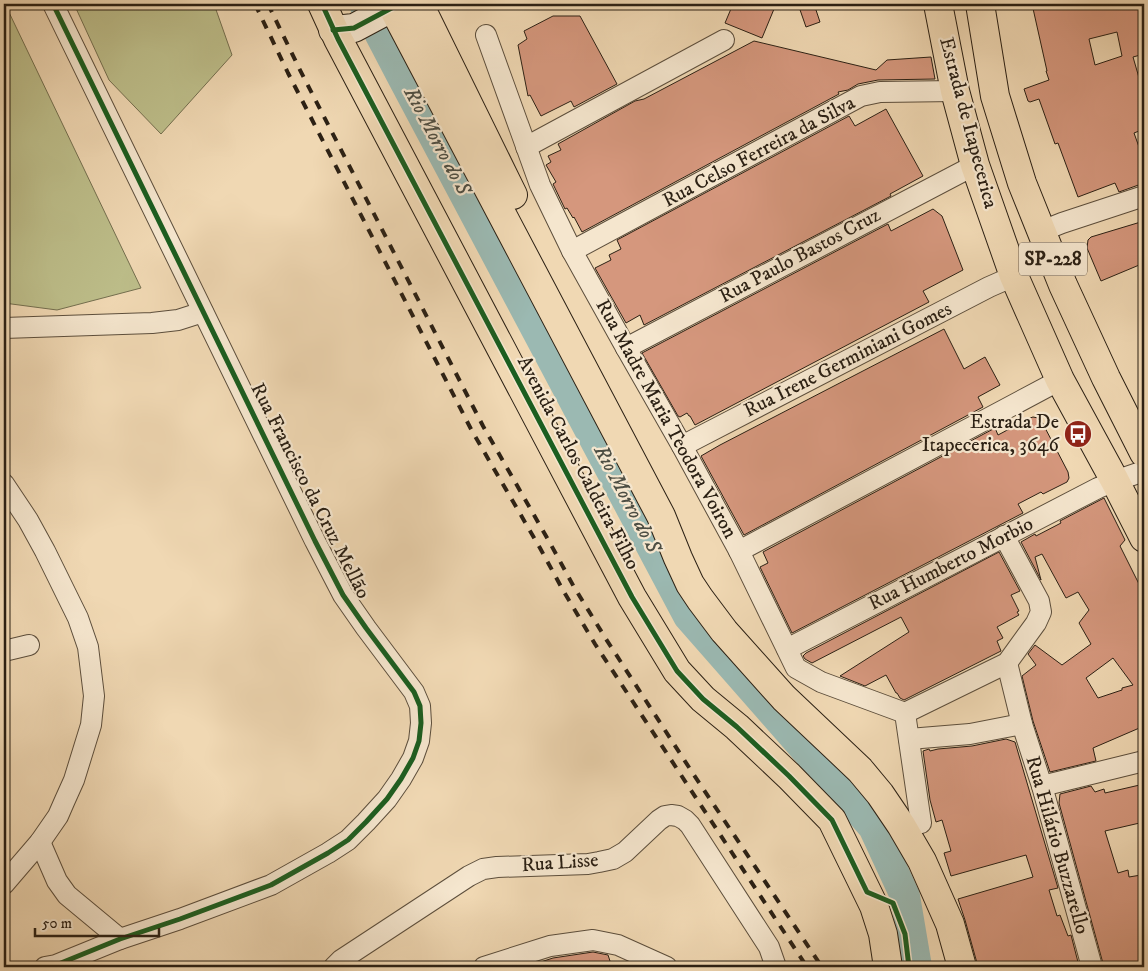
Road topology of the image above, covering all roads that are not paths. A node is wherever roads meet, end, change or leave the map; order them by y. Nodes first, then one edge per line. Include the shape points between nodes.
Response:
1 (53, 4) edge
2 (322, 4) edge
3 (938, 4) edge
4 (965, 4) edge
5 (980, 4) edge
6 (391, 9) edge
7 (333, 30) junction
8 (486, 35) dead end
9 (724, 40) dead end
10 (988, 54) junction
11 (955, 91) junction
12 (526, 147) junction
13 (975, 165) junction
14 (1144, 196) edge
15 (1042, 231) junction
16 (572, 251) junction
17 (1014, 276) junction
18 (203, 312) junction
19 (4, 328) edge
20 (626, 348) junction
21 (1060, 380) junction
22 (682, 446) junction
23 (1144, 453) edge
24 (1144, 471) edge
25 (1115, 481) junction
26 (4, 484) edge
27 (1004, 536) junction
28 (1144, 538) edge
29 (739, 550) junction
30 (29, 646) dead end
31 (787, 648) junction
32 (4, 651) edge
33 (1007, 663) junction
34 (905, 713) junction
35 (1022, 724) junction
36 (909, 739) junction
37 (1144, 761) edge
38 (1042, 786) junction
39 (922, 823) dead end
40 (40, 842) junction
41 (4, 884) edge
42 (120, 939) junction
43 (523, 961) edge
44 (46, 967) edge
45 (334, 967) edge
46 (484, 967) edge
47 (667, 967) edge
48 (776, 967) edge
49 (888, 967) edge
50 (962, 967) edge
51 (1092, 967) edge

1 - 18 street, Rua Francisco da Cruz Mellão
2 - 7 main road, Avenida Carlos Caldeira Filho
3 - 11 main road, Estrada de Itapecerica / SP-228
4 - 10 main road
5 - 10 main road, Estrada de Itapecerica / SP-228
6 - 7 main road via 354,28
6 - 50 main road via 633,439 690,584 744,655 880,794 922,862 950,924
7 - 49 main road, Avenida Carlos Caldeira Filho via 632,597 677,671 832,820 874,906 883,934
8 - 12 street, Rua Madre Maria Teodora Voiron
9 - 12 street
10 - 15 main road, Estrada de Itapecerica / SP-228 via 995,96 1022,183
11 - 13 main road, Estrada de Itapecerica / SP-228
11 - 16 street, Rua Celso Ferreira da Silva via 880,92 861,96
12 - 16 street, Rua Madre Maria Teodora Voiron via 540,185
13 - 17 main road, Estrada de Itapecerica / SP-228
13 - 20 street, Rua Paulo Bastos Cruz
14 - 15 street
15 - 23 main road, Estrada de Itapecerica / SP-228 via 1106,378
16 - 20 street, Rua Madre Maria Teodora Voiron
17 - 21 main road, Estrada de Itapecerica / SP-228
17 - 22 street, Rua Irene Germiniani Gomes
18 - 19 street via 152,324
18 - 42 street, Rua Francisco da Cruz Mellão via 301,515 344,594 414,692 420,706 419,741 413,758 387,799 348,840 271,885
20 - 22 street, Rua Madre Maria Teodora Voiron
21 - 25 main road, Estrada de Itapecerica / SP-228
21 - 29 street
22 - 29 street, Rua Madre Maria Teodora Voiron
24 - 25 street, Rua Humberto Morbio
25 - 27 street, Rua Humberto Morbio
25 - 28 main road, Estrada de Itapecerica / SP-228
26 - 40 street via 28,520 78,618 88,647 94,696 91,725 74,780 58,816
27 - 31 street, Rua Humberto Morbio
27 - 33 street via 1039,601 1041,612
29 - 31 street, Rua Madre Maria Teodora Voiron
30 - 32 street
31 - 34 street, Rua Madre Maria Teodora Voiron via 799,671
33 - 34 street
33 - 35 street, Rua Hilário Buzzarello
34 - 36 street
35 - 36 street via 970,734
35 - 38 street, Rua Hilário Buzzarello
36 - 39 street
37 - 38 street
38 - 51 street, Rua Hilário Buzzarello
40 - 41 street
40 - 42 street via 57,881 67,895
42 - 44 street, Rua Francisco da Cruz Mellão
43 - 46 street
43 - 47 street via 550,946 593,940 618,945
45 - 48 street, Rua Lisse via 483,869 588,864 613,858 626,852 659,820 671,815 690,825 769,947

